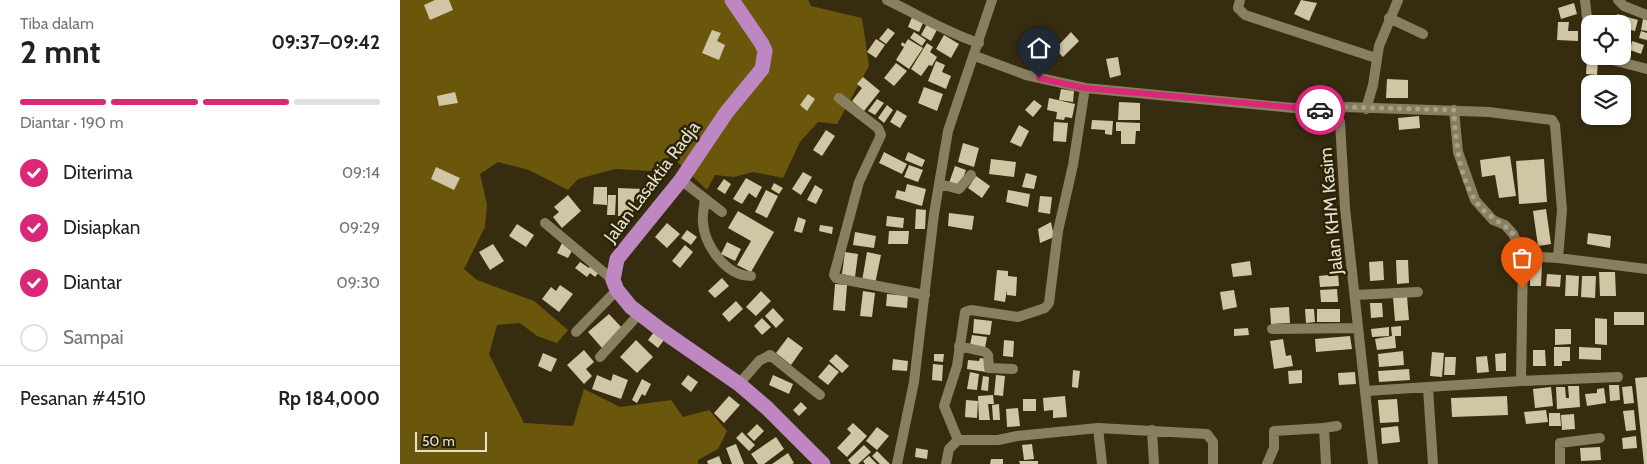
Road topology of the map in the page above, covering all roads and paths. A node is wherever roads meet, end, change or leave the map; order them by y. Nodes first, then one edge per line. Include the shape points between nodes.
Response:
1 (732, 0) edge
2 (887, 0) edge
3 (992, 0) edge
4 (1240, 0) edge
5 (1398, 0) edge
6 (1585, 0) edge
7 (1618, 0) edge
8 (1587, 15) edge
9 (1647, 15) edge
10 (1390, 18) junction
11 (1423, 34) dead end
12 (979, 43) junction
13 (975, 56) junction
14 (1376, 58) junction
15 (1631, 65) edge
16 (1647, 69) edge
17 (1085, 88) junction
18 (839, 98) dead end
19 (1366, 109) junction
20 (1454, 110) junction
21 (1335, 112) junction
22 (971, 175) dead end
23 (681, 180) junction
24 (939, 184) junction
25 (704, 199) junction
26 (722, 212) dead end
27 (545, 223) dead end
28 (1524, 256) junction
29 (1558, 258) junction
30 (1647, 269) edge
31 (751, 276) dead end
32 (615, 285) junction
33 (1418, 292) dead end
34 (925, 295) junction
35 (1355, 295) junction
36 (639, 314) junction
37 (1358, 328) junction
38 (1272, 329) dead end
39 (576, 332) dead end
40 (959, 346) junction
41 (600, 357) dead end
42 (1013, 369) dead end
43 (1618, 377) dead end
44 (1521, 381) junction
45 (739, 384) junction
46 (1428, 388) junction
47 (1366, 391) junction
48 (820, 395) dead end
49 (1337, 426) dead end
50 (1098, 428) junction
51 (1324, 428) junction
52 (1152, 430) junction
53 (1600, 438) dead end
54 (958, 440) junction
55 (823, 464) edge
56 (897, 464) edge
57 (946, 464) edge
58 (1102, 464) edge
59 (1154, 464) edge
60 (1213, 464) edge
61 (1267, 464) edge
62 (1326, 464) edge
63 (1373, 464) edge
64 (1433, 464) edge
65 (1560, 464) edge

1 - 23 highway, Jalan Lasaktia Radja via 762,44 765,60 762,69 726,113
2 - 12 street
3 - 12 street
4 - 14 street via 1238,8 1245,15
5 - 10 street
6 - 8 street
7 - 9 street via 1624,6
10 - 11 street
10 - 14 street
12 - 13 street
13 - 17 street via 1026,75
13 - 24 street via 948,131
14 - 19 street
15 - 16 street
17 - 21 street
17 - 40 street via 1058,231 1049,304 1046,308 1018,317 968,310 964,314
18 - 34 street via 878,128 881,135 858,182 834,275
19 - 20 street
19 - 21 street via 1345,107
20 - 28 street via 1458,152 1475,200 1493,220 1513,234
20 - 29 street via 1554,122 1562,210
21 - 35 street, Jalan KHM Kasim via 1340,122
22 - 24 street via 960,189
23 - 25 street
23 - 32 highway, Jalan Lasaktia Radja via 617,259
24 - 34 street
25 - 26 street
25 - 31 street via 703,223 711,248 730,269
27 - 32 street
28 - 29 street
28 - 44 street
29 - 30 street
32 - 36 highway
32 - 39 street
33 - 35 street
34 - 56 street via 914,382
35 - 37 street, Jalan KHM Kasim
36 - 41 street
36 - 45 highway
37 - 38 street
37 - 47 street, Jalan KHM Kasim
40 - 42 street via 986,352 989,368
40 - 54 street via 955,374 944,406
43 - 44 street
44 - 46 street
45 - 48 street via 759,361 770,355
45 - 55 highway via 768,408
46 - 47 street
46 - 64 street
47 - 63 street, Jalan KHM Kasim
49 - 51 street
50 - 52 street
50 - 54 street via 998,440
50 - 58 street
51 - 61 street via 1274,430 1274,448
51 - 62 street
52 - 59 street
52 - 60 street via 1207,434 1212,442
53 - 65 street via 1560,443
54 - 57 street via 949,449

